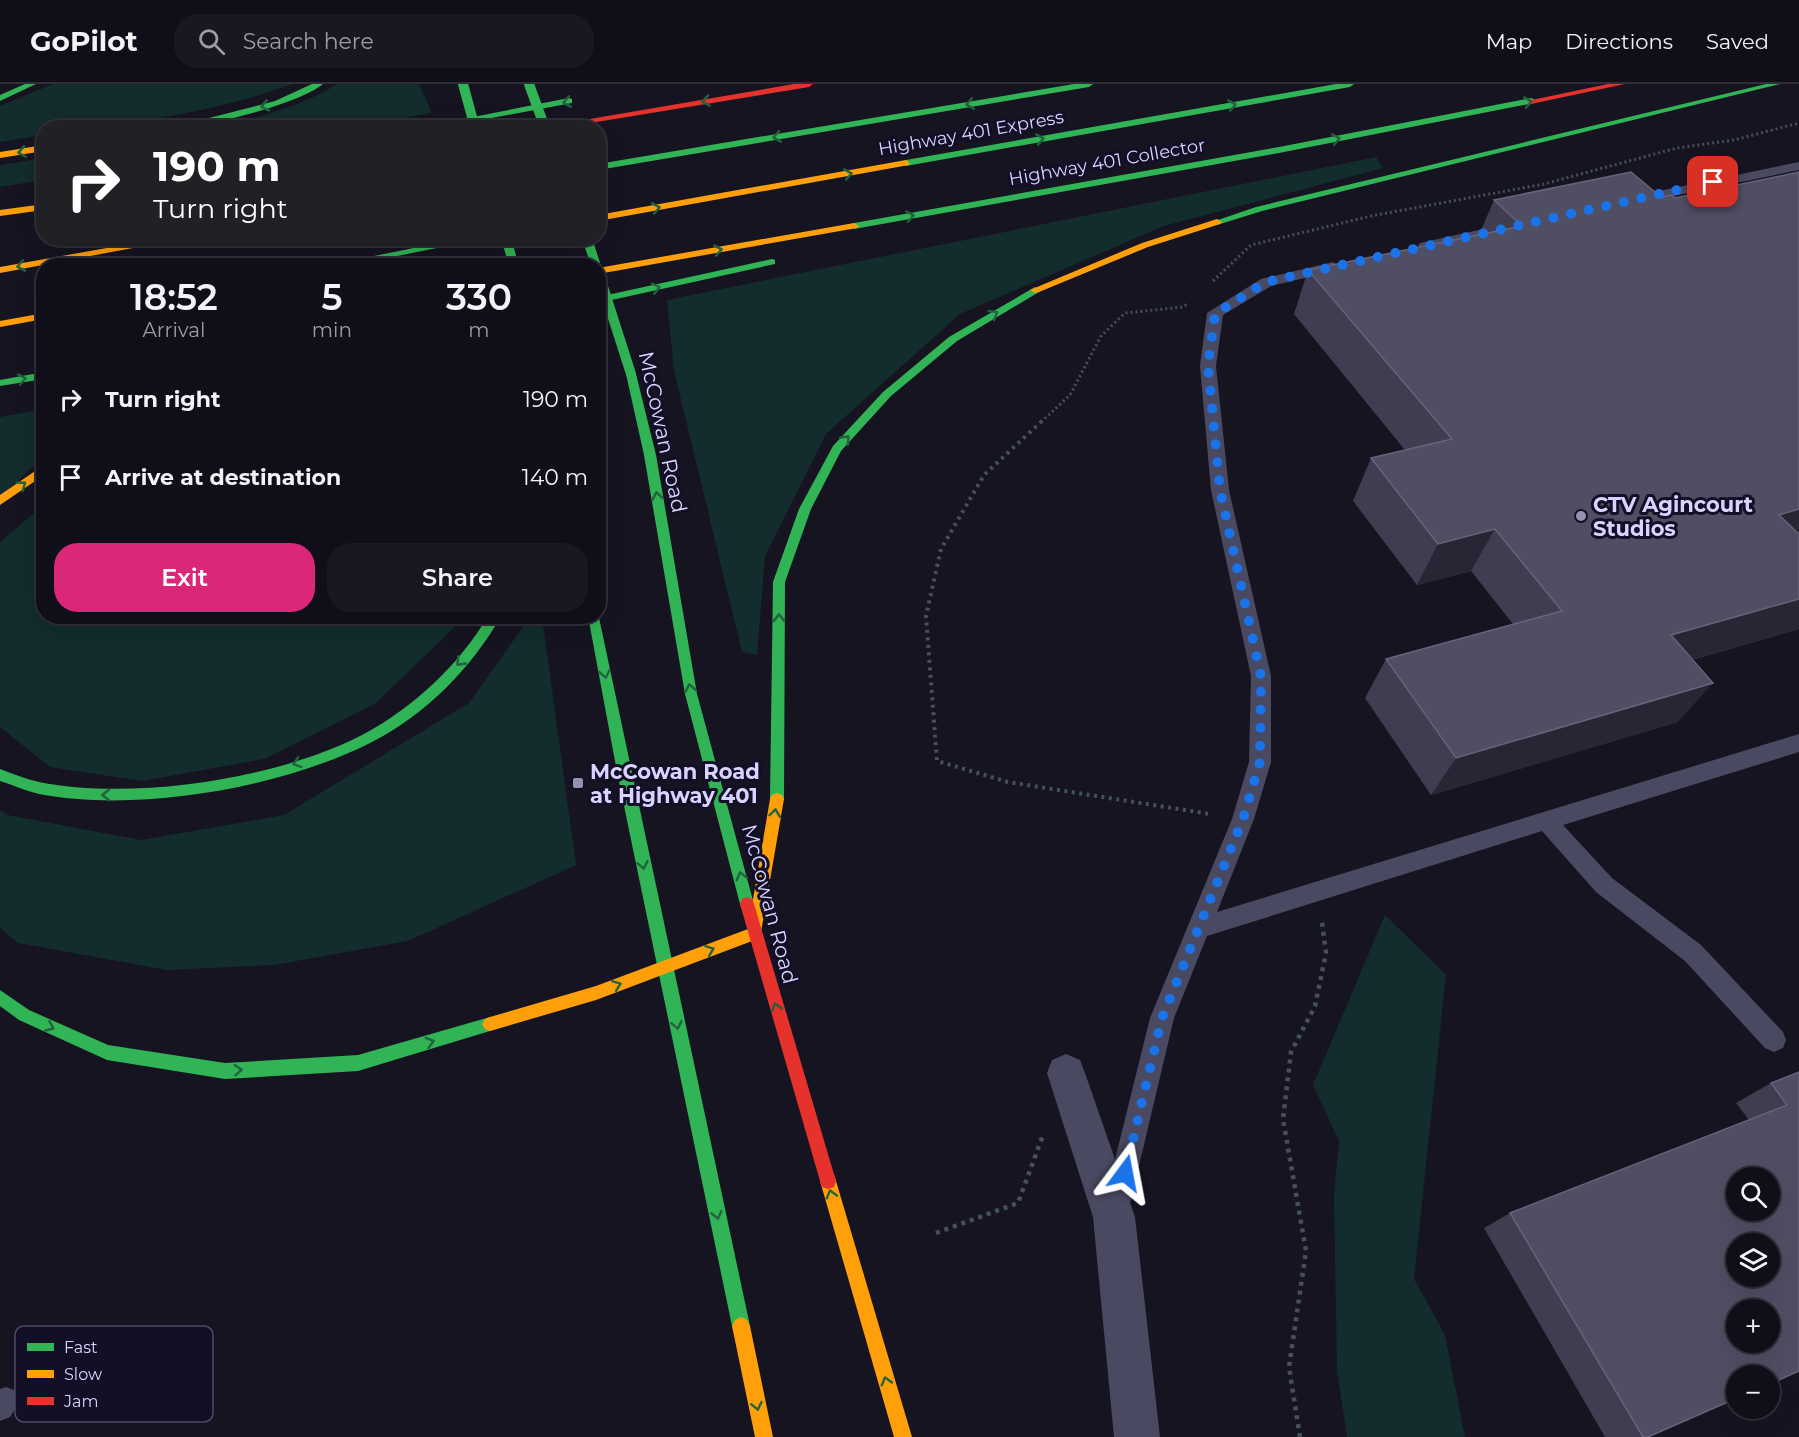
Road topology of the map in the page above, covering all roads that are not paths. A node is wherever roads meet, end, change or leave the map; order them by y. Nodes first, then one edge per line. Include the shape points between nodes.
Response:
1 (32, 84) edge
2 (319, 84) edge
3 (463, 84) edge
4 (529, 84) edge
5 (809, 84) edge
6 (1089, 84) edge
7 (1350, 84) edge
8 (1621, 84) edge
9 (1776, 84) edge
10 (0, 98) edge
11 (584, 99) dead end
12 (207, 120) edge
13 (466, 120) edge
14 (473, 120) edge
15 (540, 120) edge
16 (591, 120) edge
17 (36, 149) edge
18 (1279, 150) junction
19 (0, 155) edge
20 (606, 166) edge
21 (1799, 166) edge
22 (1610, 205) edge
23 (36, 208) edge
24 (0, 213) edge
25 (606, 217) edge
26 (1529, 223) edge
27 (921, 229) dead end
28 (136, 246) edge
29 (438, 246) edge
30 (1403, 251) edge
31 (68, 258) edge
32 (373, 258) edge
33 (783, 260) dead end
34 (36, 264) edge
35 (1346, 264) edge
36 (0, 270) edge
37 (606, 270) edge
38 (606, 296) edge
39 (606, 298) edge
40 (36, 317) edge
41 (0, 324) edge
42 (36, 376) edge
43 (0, 383) edge
44 (36, 475) edge
45 (0, 501) edge
46 (492, 624) edge
47 (596, 624) edge
48 (1799, 743) edge
49 (0, 775) edge
50 (1547, 822) junction
51 (1197, 928) junction
52 (754, 933) junction
53 (665, 967) junction
54 (0, 997) edge
55 (1774, 1040) dead end
56 (1066, 1073) road end
57 (1114, 1217) junction
58 (764, 1437) edge
59 (903, 1437) edge
60 (1137, 1437) edge

1 - 10 main road
2 -> 12 main road via 278,103
3 - 14 main road, bridge
4 - 15 main road, bridge
5 -> 16 main road
6 -> 20 main road, Highway 401 Express
25 -> 7 main road, Highway 401 Express
18 -> 8 main road, Highway 401 Collector
52 -> 9 main road via 777,795 779,582 806,509 837,449 895,387 953,339 1042,286 1145,245 1259,209
11 -> 13 main road
17 -> 19 main road
18 - 27 main road
37 -> 18 main road, Highway 401 Collector
21 - 22 lane
23 - 24 main road
26 - 30 lane
28 -> 31 main road
29 - 32 main road
39 -> 33 main road
34 -> 36 main road
35 - 51 lane via 1266,282 1215,314 1208,366 1220,490 1261,676 1260,762 1243,819
52 -> 38 main road, McCowan Road, bridge via 691,694 650,455 631,374
40 - 41 main road
43 -> 42 main road
45 -> 44 main road
46 -> 49 main road via 489,632 421,703 353,745 277,770 182,792 100,795 16,784
47 -> 53 main road
48 - 50 lane
50 - 51 lane
50 - 55 lane via 1604,885 1693,953
51 - 57 lane via 1162,1018
53 -> 52 main road
59 -> 52 main road, McCowan Road
54 -> 53 main road via 24,1015 106,1052 225,1071 358,1063 596,993
53 -> 58 main road
56 - 57 street
57 - 60 street

